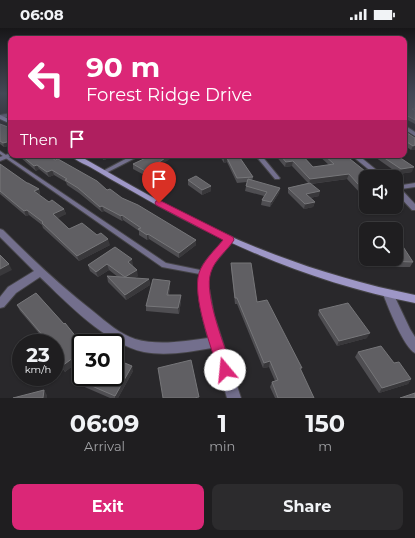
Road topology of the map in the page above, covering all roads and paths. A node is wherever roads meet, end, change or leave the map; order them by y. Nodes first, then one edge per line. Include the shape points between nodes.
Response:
1 (13, 158) edge
2 (78, 158) edge
3 (132, 158) edge
4 (260, 158) edge
5 (358, 158) edge
6 (373, 170) edge
7 (104, 172) junction
8 (277, 178) dead end
9 (415, 184) edge
10 (403, 187) edge
11 (403, 196) edge
12 (415, 208) edge
13 (0, 232) edge
14 (229, 240) junction
15 (40, 272) junction
16 (205, 273) junction
17 (388, 294) junction
18 (415, 299) edge
19 (0, 304) edge
20 (217, 342) junction
21 (415, 347) edge
22 (234, 398) edge

1 - 16 lane via 164,265
2 - 7 main road
3 - 7 street
4 - 8 street
5 - 6 street
7 - 14 main road
9 - 10 street
11 - 12 street
13 - 15 street
14 - 16 street via 211,261
14 - 17 main road via 313,273
15 - 19 street via 12,290
15 - 20 street via 104,326 135,344 178,348
16 - 20 street via 204,293
17 - 18 main road
17 - 21 street
20 - 22 street

